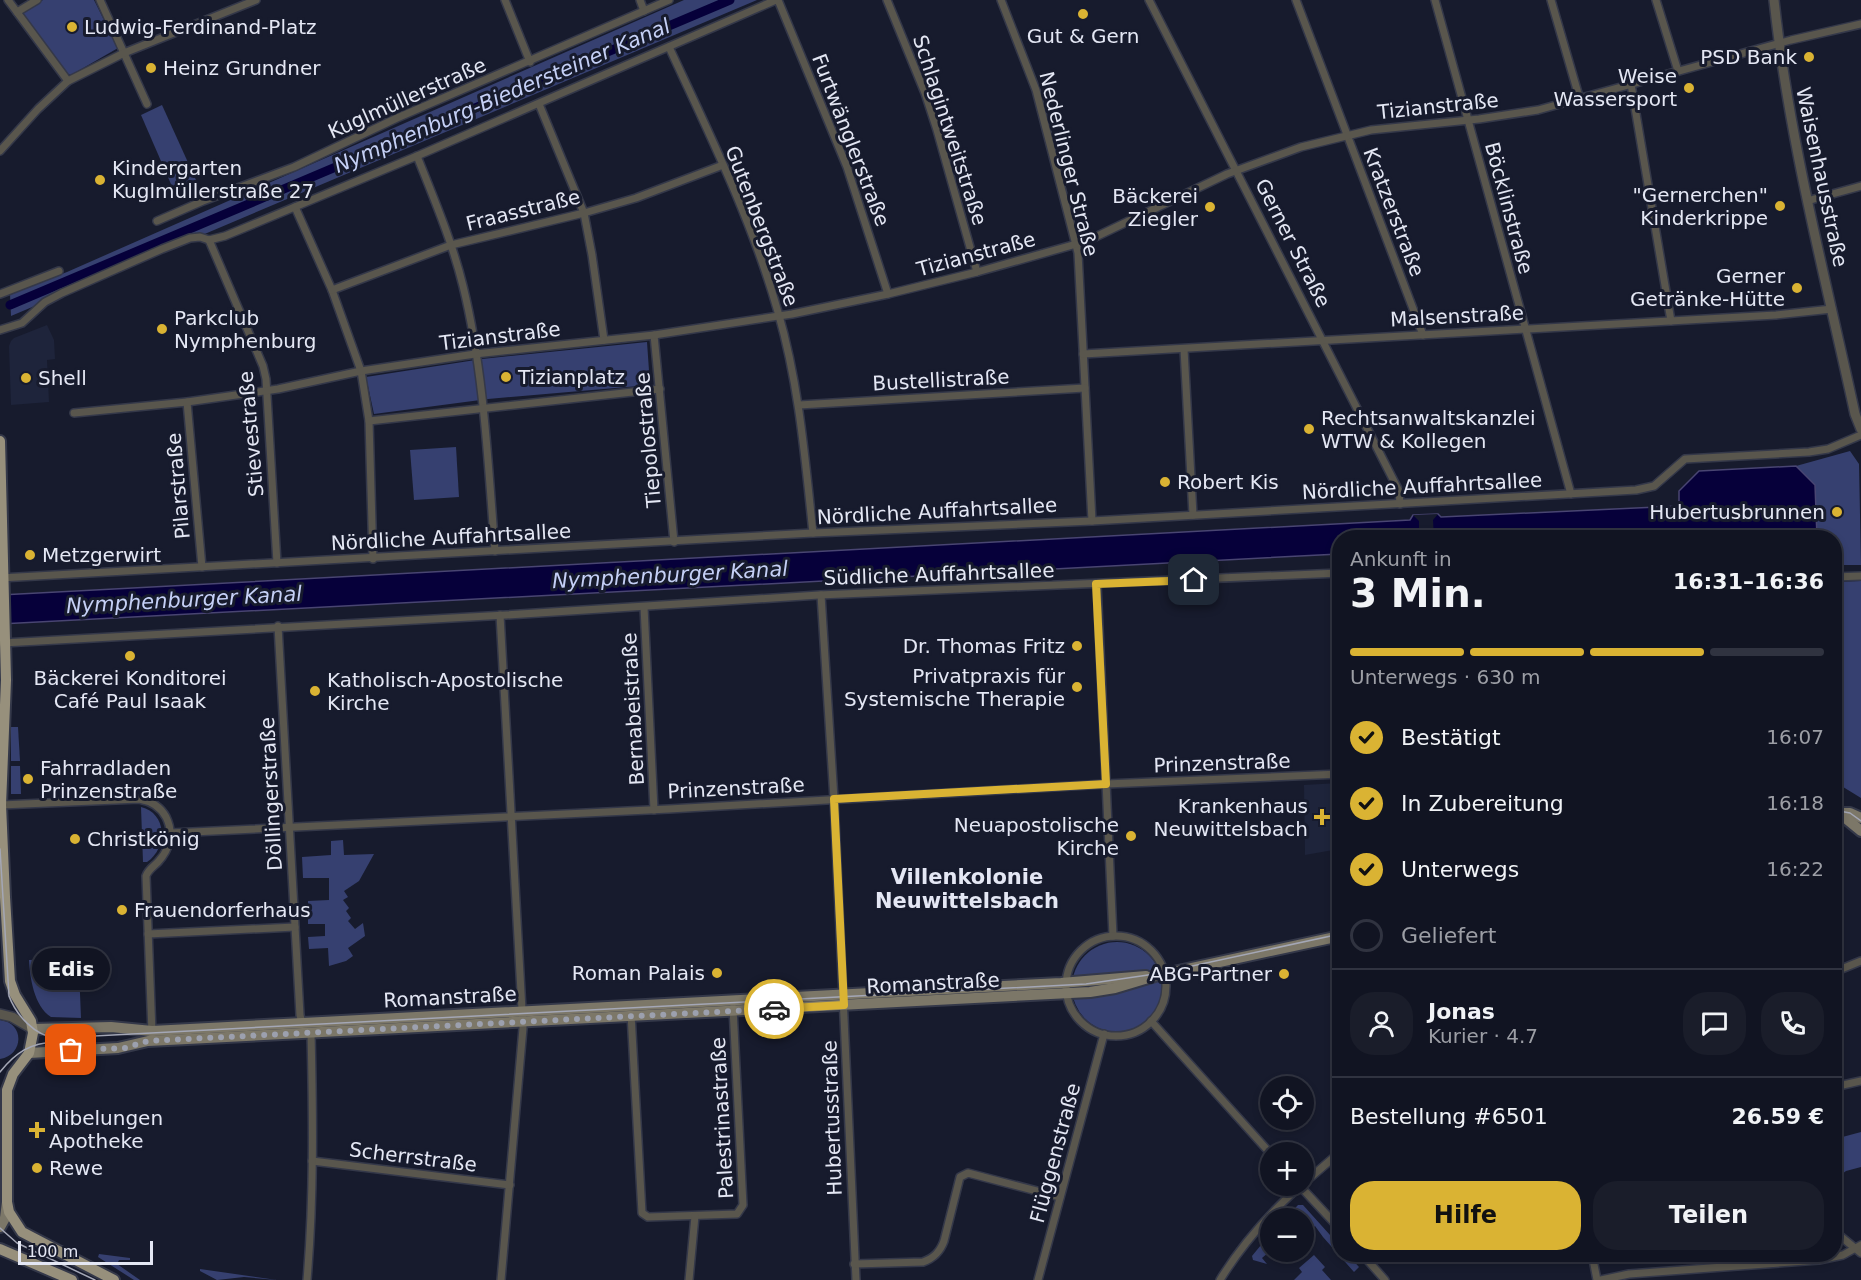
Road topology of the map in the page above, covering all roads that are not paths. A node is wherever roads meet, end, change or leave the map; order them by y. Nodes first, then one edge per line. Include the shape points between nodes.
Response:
1 (8, 0) edge
2 (37, 0) edge
3 (100, 0) edge
4 (256, 0) edge
5 (505, 0) edge
6 (640, 0) edge
7 (669, 0) edge
8 (777, 0) edge
9 (887, 0) edge
10 (1001, 0) edge
11 (1149, 0) edge
12 (1296, 0) edge
13 (1435, 0) edge
14 (1551, 0) edge
15 (1656, 0) edge
16 (1773, 0) edge
17 (247, 2) edge
18 (644, 10) junction
19 (17, 12) junction
20 (1861, 24) edge
21 (1778, 43) junction
22 (669, 46) junction
23 (124, 53) junction
24 (530, 62) junction
25 (1678, 71) junction
26 (68, 81) junction
27 (1631, 84) junction
28 (1580, 100) junction
29 (147, 104) dead end
30 (538, 104) junction
31 (1468, 121) junction
32 (1347, 135) junction
33 (0, 151) edge
34 (417, 156) junction
35 (723, 165) junction
36 (1237, 170) junction
37 (1861, 186) edge
38 (1807, 201) junction
39 (295, 207) junction
40 (584, 213) junction
41 (156, 221) dead end
42 (209, 240) junction
43 (1076, 244) junction
44 (451, 245) junction
45 (59, 271) dead end
46 (978, 272) junction
47 (332, 290) junction
48 (0, 294) edge
49 (888, 294) junction
50 (1832, 309) junction
51 (779, 315) junction
52 (1671, 321) junction
53 (1525, 329) junction
54 (0, 330) edge
55 (654, 335) junction
56 (1424, 335) junction
57 (604, 340) junction
58 (1324, 341) junction
59 (1184, 349) junction
60 (475, 354) junction
61 (1083, 354) junction
62 (361, 371) junction
63 (1084, 388) junction
64 (660, 389) junction
65 (267, 390) junction
66 (187, 402) junction
67 (799, 405) junction
68 (482, 408) junction
69 (74, 413) dead end
70 (369, 421) junction
71 (1861, 429) edge
72 (1861, 435) edge
73 (0, 441) edge
74 (1571, 494) junction
75 (1400, 504) junction
76 (1193, 515) junction
77 (1092, 520) junction
78 (813, 533) junction
79 (674, 542) junction
80 (495, 551) junction
81 (373, 559) junction
82 (277, 563) junction
83 (202, 567) junction
84 (1332, 573) edge
85 (1861, 576) edge
86 (1842, 577) edge
87 (2, 578) edge
88 (1096, 584) junction
89 (821, 595) junction
90 (644, 607) junction
91 (500, 615) junction
92 (278, 626) junction
93 (2, 643) edge
94 (1332, 774) edge
95 (1106, 784) junction
96 (834, 799) junction
97 (1, 806) edge
98 (654, 810) junction
99 (1842, 811) edge
100 (1842, 814) edge
101 (510, 816) junction
102 (1861, 818) edge
103 (289, 827) junction
104 (1861, 831) edge
105 (171, 833) junction
106 (295, 927) junction
107 (148, 934) junction
108 (1113, 936) junction
109 (1332, 938) edge
110 (1861, 960) edge
111 (1842, 968) edge
112 (1160, 975) junction
113 (1067, 988) junction
114 (843, 994) junction
115 (844, 1005) junction
116 (733, 1006) junction
117 (631, 1011) junction
118 (0, 1014) edge
119 (523, 1017) junction
120 (1151, 1022) junction
121 (300, 1023) junction
122 (33, 1029) junction
123 (311, 1033) junction
124 (1104, 1034) junction
125 (152, 1036) junction
126 (29, 1053) junction
127 (1861, 1081) edge
128 (1842, 1085) edge
129 (1260, 1142) edge
130 (1332, 1159) edge
131 (312, 1161) junction
132 (1314, 1174) edge
133 (510, 1185) junction
134 (1290, 1196) edge
135 (1311, 1196) edge
136 (1060, 1197) junction
137 (7, 1202) junction
138 (694, 1216) junction
139 (1332, 1220) edge
140 (1, 1225) edge
141 (22, 1232) junction
142 (1842, 1237) edge
143 (1859, 1249) edge
144 (0, 1250) edge
145 (1842, 1256) edge
146 (1369, 1262) edge
147 (1594, 1262) edge
148 (1759, 1262) edge
149 (854, 1264) junction
150 (72, 1280) edge
151 (114, 1280) edge
152 (307, 1280) edge
153 (501, 1280) edge
154 (689, 1280) edge
155 (856, 1280) edge
156 (1038, 1280) edge
157 (1220, 1280) edge
158 (1385, 1280) edge
159 (1599, 1280) edge

1 - 19 street
2 - 19 street
3 - 23 street
4 - 17 street
5 - 24 street
6 - 18 street
7 - 18 street, Kuglmüllerstraße
8 - 22 street
8 - 49 street, Furtwänglerstraße via 847,167
9 - 46 street, Schlagintweitstraße via 934,121
10 - 43 street, Nederlinger Straße via 1036,90
11 - 36 street, Gerner Straße
12 - 32 street, Kratzerstraße
13 - 31 street, Böcklinstraße
14 - 28 street
15 - 25 street
16 - 21 street, Waisenhausstraße
17 - 23 street
18 - 24 street, Kuglmüllerstraße
19 - 26 street
20 - 21 street, Tizianstraße
21 - 25 street, Tizianstraße
21 - 38 street, Waisenhausstraße
22 - 30 street
22 - 35 street, Gutenbergstraße
23 - 26 street
23 - 29 street
24 - 41 street, Kuglmüllerstraße via 294,167
25 - 27 street, Tizianstraße
26 - 33 street
27 - 28 street, Tizianstraße
27 - 52 street
28 - 31 street, Tizianstraße
30 - 34 street
30 - 40 street
31 - 32 street, Tizianstraße via 1390,127
31 - 53 street, Böcklinstraße
32 - 36 street, Tizianstraße
32 - 56 street, Kratzerstraße
34 - 39 street
34 - 44 street
35 - 40 street, Fraasstraße
35 - 51 street, Gutenbergstraße
36 - 43 street, Tizianstraße
36 - 58 street, Gerner Straße
37 - 38 street
38 - 50 street, Waisenhausstraße
39 - 42 street
39 - 47 street
40 - 44 street, Fraasstraße
40 - 57 street
42 - 54 street via 190,238 162,249 62,293 22,323
42 - 65 street, Stievestraße via 263,366
43 - 46 street, Tizianstraße
43 - 61 street, Nederlinger Straße
44 - 47 street, Fraasstraße
44 - 60 street
45 - 48 street
46 - 49 street, Tizianstraße
47 - 62 street
49 - 51 street, Tizianstraße
50 - 52 street, Malsenstraße
50 - 71 street, Waisenhausstraße
51 - 55 street, Tizianstraße
51 - 67 street, Gutenbergstraße
52 - 53 street, Malsenstraße
53 - 56 street, Malsenstraße
53 - 74 street, Böcklinstraße
55 - 57 street, Tizianstraße
55 - 64 street, Tiepolostraße
56 - 58 street, Malsenstraße
57 - 60 street, Tizianstraße
58 - 59 street, Malsenstraße
58 - 75 street, Gerner Straße via 1399,491
59 - 61 street, Malsenstraße
59 - 76 street
60 - 62 street, Tizianstraße
60 - 68 street
61 - 63 street, Nederlinger Straße
62 - 65 street, Tizianstraße
62 - 70 street
63 - 67 street, Bustellistraße
63 - 77 street, Nederlinger Straße
64 - 68 street
64 - 79 street, Tiepolostraße
65 - 66 street, Tizianstraße
65 - 82 street, Stievestraße
66 - 69 street, Tizianstraße
66 - 83 street, Pilarstraße
67 - 78 street, Gutenbergstraße
68 - 70 street
68 - 80 street
70 - 81 street
72 - 74 street, Nördliche Auffahrtsallee via 1828,449 1809,452 1685,459 1654,486
73 - 87 main road
74 - 75 street, Nördliche Auffahrtsallee
75 - 76 street, Nördliche Auffahrtsallee
76 - 77 street, Nördliche Auffahrtsallee
77 - 78 street, Nördliche Auffahrtsallee
78 - 79 street, Nördliche Auffahrtsallee
79 - 80 street, Nördliche Auffahrtsallee
80 - 81 street, Nördliche Auffahrtsallee
81 - 82 street, Nördliche Auffahrtsallee
82 - 83 street, Nördliche Auffahrtsallee
83 - 87 street, Nördliche Auffahrtsallee
84 - 88 street, Südliche Auffahrtsallee
85 - 86 street
87 - 93 main road
88 - 89 street, Südliche Auffahrtsallee
88 - 95 street
89 - 90 street, Südliche Auffahrtsallee
89 - 96 street, Hubertusstraße
90 - 91 street, Südliche Auffahrtsallee
90 - 98 street, Bernabeistraße
91 - 92 street, Südliche Auffahrtsallee
91 - 101 street
92 - 93 street, Südliche Auffahrtsallee
92 - 103 street, Döllingerstraße
93 - 97 main road via 6,680
94 - 95 street, Prinzenstraße
95 - 96 street, Prinzenstraße
95 - 108 street
96 - 98 street, Prinzenstraße
96 - 114 street, Hubertusstraße
97 - 105 street via 144,800 162,811
97 - 122 main road via 10,981
98 - 101 street, Prinzenstraße
99 - 102 main road
100 - 104 main road
101 - 103 street, Prinzenstraße
101 - 119 street
103 - 105 street, Prinzenstraße
103 - 106 street, Döllingerstraße
105 - 107 street via 163,856 146,876
106 - 107 street
106 - 121 street, Döllingerstraße
107 - 125 street
108 - 112 street via 1130,938 1146,946 1158,959
108 - 113 street via 1095,941 1080,952 1070,967
109 - 112 main road, Romanstraße
110 - 111 street
112 - 113 main road, Romanstraße
112 - 120 street via 1165,997
113 - 114 main road, Romanstraße
113 - 115 main road, Romanstraße
113 - 124 street via 1070,1005 1080,1021
114 - 115 street, Hubertusstraße
114 - 116 main road, Romanstraße
115 - 116 main road, Romanstraße
115 - 149 street, Hubertusstraße
116 - 117 main road, Romanstraße
116 - 138 street, Palestrinastraße via 743,1205 737,1214
117 - 119 main road, Romanstraße
117 - 138 street, Palestrinastraße via 641,1211 648,1217
118 - 122 street
119 - 121 main road, Romanstraße
119 - 123 main road, Romanstraße
119 - 133 street
120 - 124 street via 1129,1034
120 - 129 street
121 - 123 street
121 - 125 main road, Romanstraße
122 - 125 main road, Romanstraße via 111,1027
122 - 126 main road
123 - 125 main road, Romanstraße
123 - 131 street
124 - 136 street, Flüggenstraße
125 - 126 main road, Romanstraße via 118,1048
126 - 137 main road via 7,1090
127 - 128 street
130 - 132 street
131 - 133 street, Scherrstraße
131 - 152 street
133 - 153 street
134 - 157 street via 1249,1239
135 - 139 street
136 - 149 street via 963,1174 944,1241 931,1260
136 - 156 street, Flüggenstraße
137 - 140 main road
137 - 141 main road
138 - 154 street
140 - 141 main road
141 - 151 main road
142 - 143 street
143 - 145 street
144 - 150 main road
146 - 158 street
147 - 159 street
148 - 159 street
149 - 155 street, Hubertusstraße

